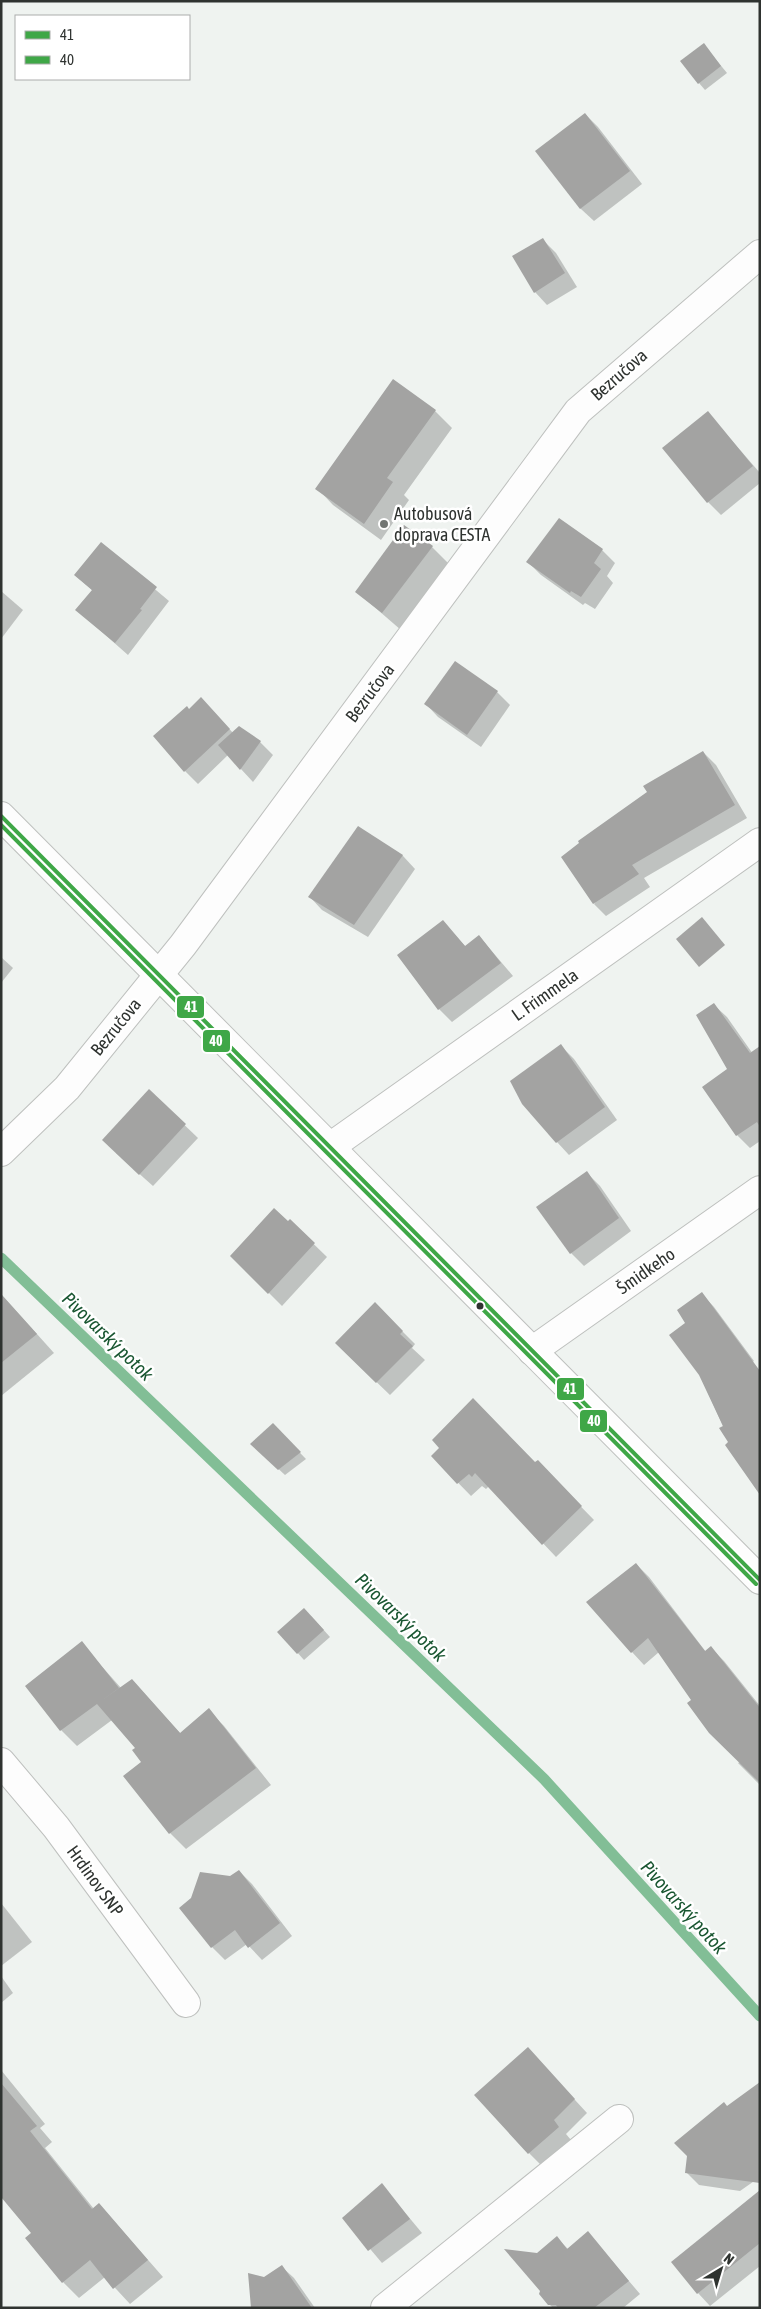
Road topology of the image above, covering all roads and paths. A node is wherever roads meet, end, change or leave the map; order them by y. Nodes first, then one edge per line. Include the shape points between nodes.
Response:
1 (760, 254) edge
2 (1, 816) edge
3 (760, 842) edge
4 (158, 974) junction
5 (330, 1147) junction
6 (1, 1152) edge
7 (760, 1190) edge
8 (532, 1351) junction
9 (760, 1580) edge
10 (1, 1762) edge
11 (186, 2003) dead end
12 (619, 2119) dead end
13 (385, 2308) edge

1 - 4 street, Bezručova via 578,410 195,929
2 - 4 street
3 - 5 street, L. Frimmela
4 - 5 street
4 - 6 street, Bezručova via 67,1088
5 - 8 street
7 - 8 street, Šmidkeho
8 - 9 street
10 - 11 street, Hrdinov SNP via 56,1828
12 - 13 street

